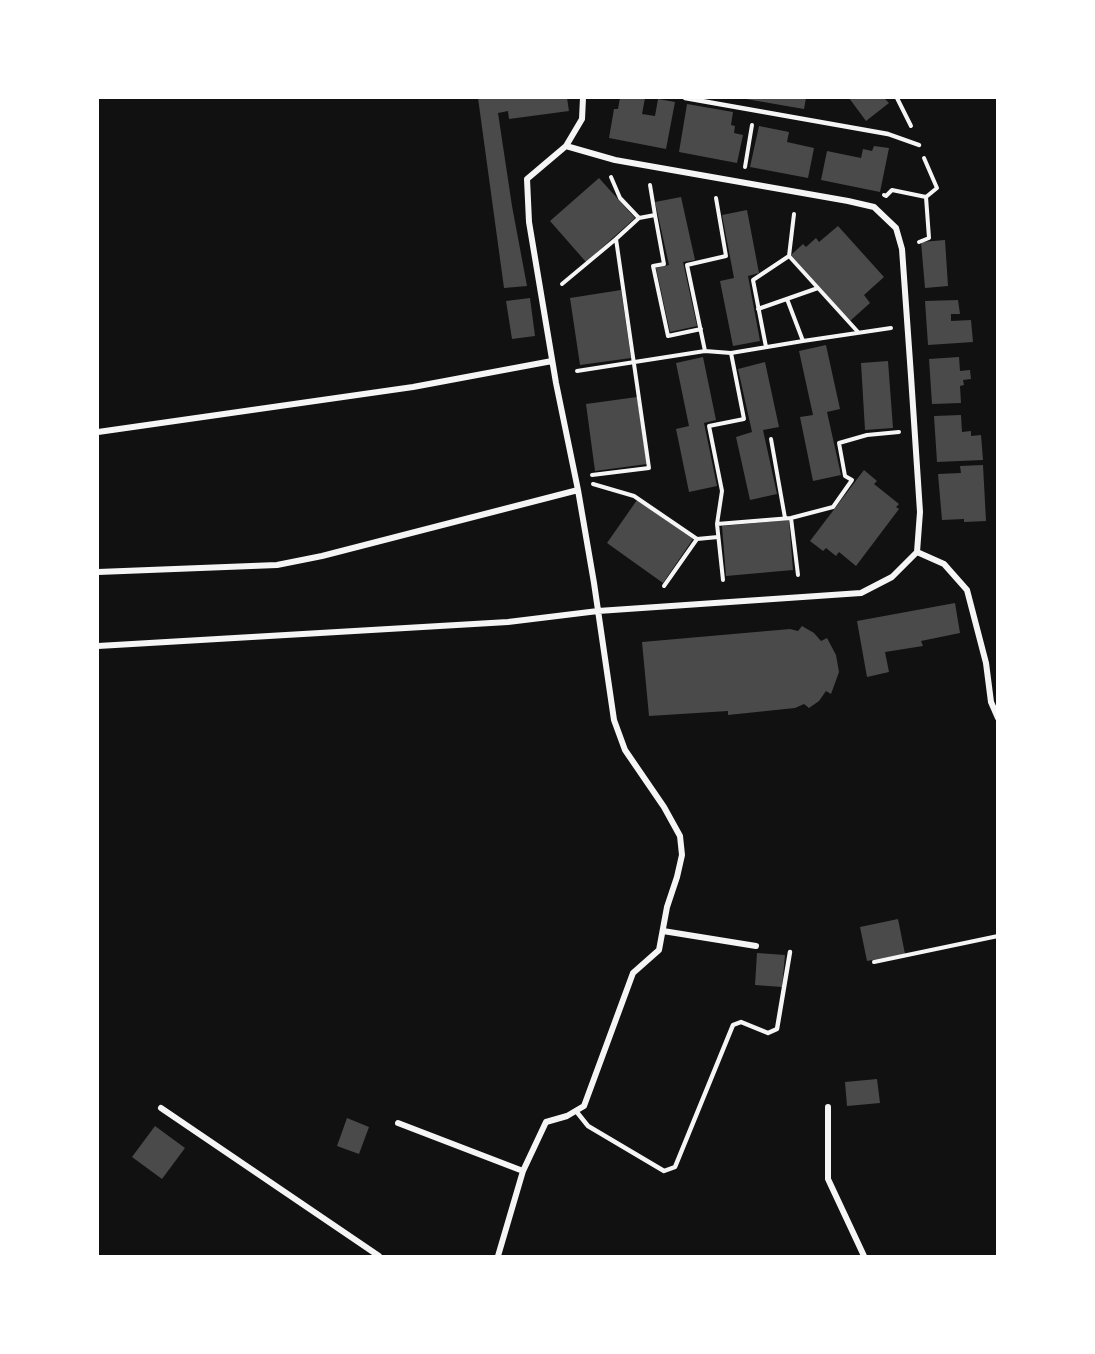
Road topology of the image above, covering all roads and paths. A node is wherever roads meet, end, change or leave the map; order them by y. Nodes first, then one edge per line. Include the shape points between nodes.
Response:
1 (583, 98) edge
2 (685, 98) edge
3 (755, 110) junction
4 (919, 145) dead end
5 (566, 146) junction
6 (745, 167) dead end
7 (611, 177) dead end
8 (650, 185) dead end
9 (937, 188) dead end
10 (886, 195) dead end
11 (926, 197) junction
12 (716, 198) dead end
13 (794, 214) dead end
14 (655, 215) junction
15 (639, 219) junction
16 (616, 239) junction
17 (919, 242) dead end
18 (789, 256) junction
19 (562, 285) dead end
20 (819, 288) junction
21 (787, 299) junction
22 (758, 309) junction
23 (891, 327) dead end
24 (701, 329) junction
25 (858, 332) junction
26 (803, 340) junction
27 (766, 347) junction
28 (705, 351) junction
29 (730, 353) junction
30 (552, 361) junction
31 (634, 363) junction
32 (577, 371) dead end
33 (98, 432) edge
34 (899, 432) dead end
35 (771, 439) dead end
36 (592, 475) dead end
37 (593, 484) dead end
38 (578, 490) junction
39 (785, 518) junction
40 (792, 518) junction
41 (717, 524) junction
42 (718, 537) junction
43 (697, 539) junction
44 (917, 552) junction
45 (98, 572) edge
46 (798, 575) dead end
47 (723, 580) dead end
48 (664, 586) dead end
49 (598, 611) junction
50 (98, 646) edge
51 (998, 718) edge
52 (663, 931) junction
53 (998, 936) edge
54 (756, 946) dead end
55 (790, 952) dead end
56 (874, 962) dead end
57 (828, 1107) dead end
58 (160, 1108) dead end
59 (576, 1111) junction
60 (398, 1123) dead end
61 (524, 1171) junction
62 (379, 1257) edge
63 (498, 1257) edge
64 (864, 1257) edge

1 - 5 street via 582,119
2 - 3 lane
3 - 4 lane via 888,134
3 - 6 path
5 - 30 street via 527,179 529,222
5 - 44 street via 615,160 874,207 896,228 902,249 920,512
7 - 15 path via 620,198
8 - 14 path
9 - 11 path
10 - 11 path via 892,190
11 - 17 path via 928,238
12 - 24 path via 726,256 687,265
13 - 18 path
14 - 15 path
14 - 24 path via 664,264 653,266 668,336
15 - 16 path
16 - 19 path
16 - 31 path
18 - 20 path
18 - 22 path via 753,280
20 - 21 path
20 - 25 path
21 - 22 path
21 - 26 path
22 - 27 path
23 - 25 path
24 - 28 path
25 - 26 path
26 - 27 path
27 - 29 path
28 - 29 path
28 - 31 path
29 - 41 path via 744,419 709,426 723,490
30 - 33 street via 413,387
30 - 38 street
31 - 32 path
31 - 36 path via 649,468
34 - 40 path via 839,443 845,476 852,480 833,507
35 - 39 path
37 - 43 path via 634,496
38 - 45 street via 277,565
38 - 49 street
39 - 40 path
39 - 41 path
40 - 46 path
41 - 42 path
42 - 43 path
42 - 47 path
43 - 48 path
44 - 49 street via 892,577 861,593
44 - 51 street via 944,564 967,590 986,663 991,702
49 - 50 street via 508,622
49 - 52 street via 614,720 625,750 680,836 682,855
52 - 54 street
52 - 59 street via 659,950 633,973 584,1106
53 - 56 path
55 - 59 lane via 777,1029 768,1033 741,1022 733,1025 675,1167 664,1171 588,1126
57 - 64 street via 828,1179
58 - 62 street
59 - 61 street via 546,1122
60 - 61 street
61 - 63 street

